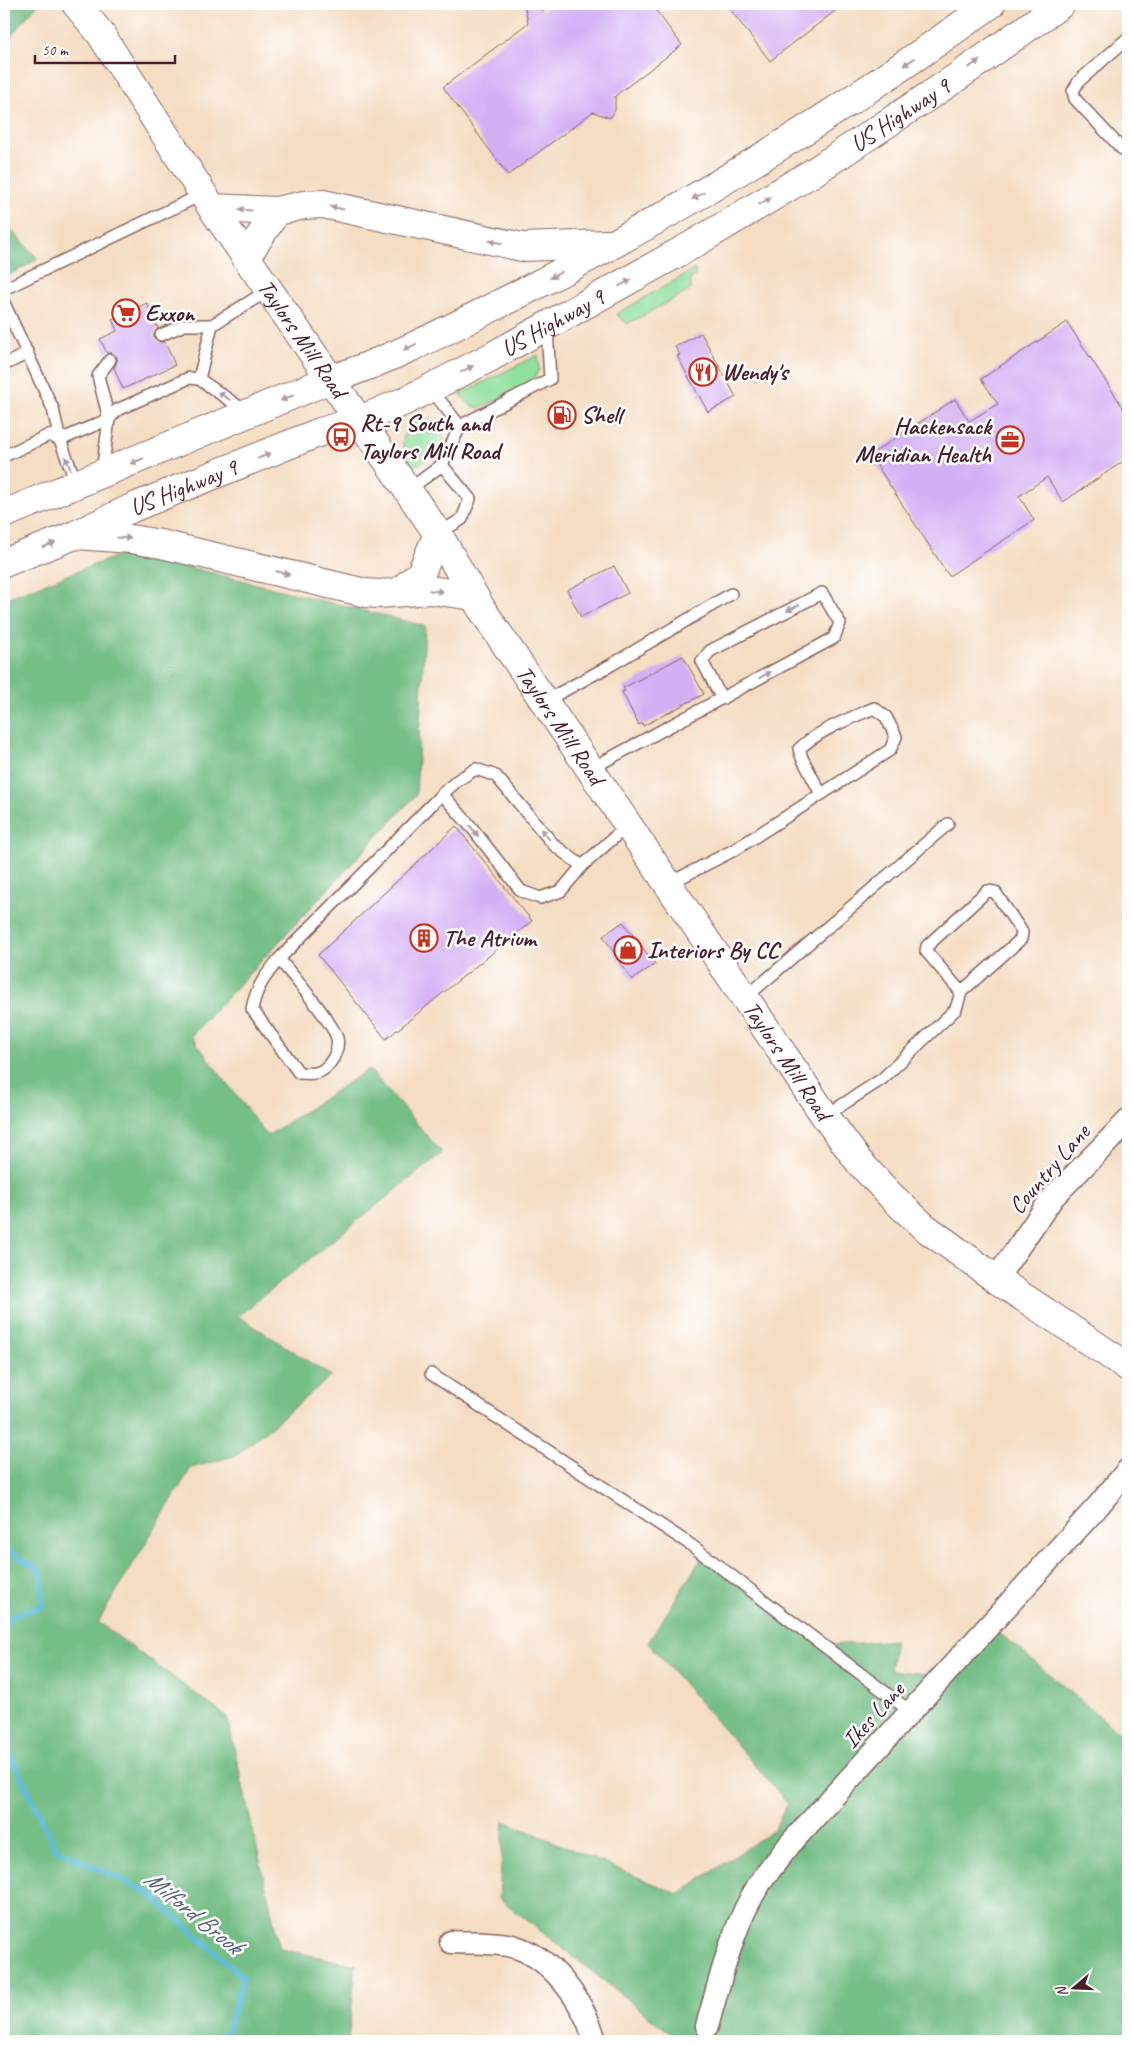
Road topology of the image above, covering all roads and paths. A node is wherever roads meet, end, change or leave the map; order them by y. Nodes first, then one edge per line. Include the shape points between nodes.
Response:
1 (76, 4) edge
2 (991, 4) edge
3 (1061, 4) edge
4 (1128, 38) edge
5 (1122, 149) dead end
6 (207, 201) junction
7 (277, 211) junction
8 (614, 244) junction
9 (246, 257) junction
10 (4, 289) edge
11 (270, 290) junction
12 (4, 303) edge
13 (212, 325) junction
14 (547, 326) junction
15 (162, 335) dead end
16 (28, 353) junction
17 (110, 360) dead end
18 (4, 365) edge
19 (199, 379) junction
20 (332, 379) junction
21 (430, 388) junction
22 (250, 414) junction
23 (109, 419) junction
24 (360, 420) junction
25 (460, 426) junction
26 (60, 440) junction
27 (4, 456) edge
28 (442, 465) junction
29 (102, 475) junction
30 (77, 485) junction
31 (408, 490) junction
32 (4, 514) edge
33 (438, 534) junction
34 (75, 535) junction
35 (4, 563) edge
36 (399, 592) junction
37 (732, 594) dead end
38 (474, 596) junction
39 (722, 699) junction
40 (545, 701) junction
41 (590, 769) junction
42 (442, 794) junction
43 (821, 794) junction
44 (948, 824) dead end
45 (628, 825) junction
46 (582, 866) junction
47 (668, 884) junction
48 (280, 959) junction
49 (961, 992) junction
50 (745, 998) junction
51 (824, 1116) junction
52 (1128, 1121) edge
53 (996, 1279) junction
54 (1128, 1367) edge
55 (431, 1374) dead end
56 (1128, 1470) edge
57 (912, 1712) junction
58 (451, 1942) dead end
59 (707, 2026) dead end
60 (595, 2041) edge

1 - 6 main road, Taylors Mill Road via 100,32
2 -> 8 main road, US Highway 9 via 804,132
14 -> 3 main road, US Highway 9 via 812,173
4 - 5 lane via 1079,81 1073,91 1075,99
7 -> 6 main road
6 - 9 main road, Taylors Mill Road
6 - 10 lane
8 -> 7 main road via 522,247 323,204
7 - 9 main road
8 -> 20 main road, US Highway 9 via 534,287 369,367
9 - 11 main road, Taylors Mill Road
11 - 13 lane
11 - 20 main road, Taylors Mill Road
12 - 16 lane
13 - 15 lane via 184,325
13 - 19 lane
21 -> 14 main road, US Highway 9
14 - 25 lane via 550,379
16 - 18 lane
16 - 26 lane via 53,409
17 - 23 lane via 98,376
22 -> 19 lane
19 - 23 lane via 189,378 117,410
20 -> 22 main road, US Highway 9
20 - 24 main road, Taylors Mill Road
21 - 24 main road, US Highway 9
21 - 25 lane
22 -> 29 main road, US Highway 9
23 - 26 lane
23 - 29 lane
24 - 31 main road, Taylors Mill Road
34 -> 24 main road, US Highway 9 via 132,508 320,432
25 - 28 lane
26 - 27 lane via 49,435
30 -> 26 lane
28 - 31 lane
28 - 33 lane via 470,499 462,519
29 - 30 main road, US Highway 9
30 - 32 main road, US Highway 9
31 - 33 main road, Taylors Mill Road
33 - 36 main road via 421,573
33 - 38 main road, Taylors Mill Road
35 -> 34 main road, US Highway 9
34 -> 36 main road via 161,544 366,593
36 -> 38 main road via 430,590
37 - 40 lane
38 - 40 main road, Taylors Mill Road
39 -> 39 lane via 834,638 840,623 822,593 710,651 702,661
39 - 41 lane
40 - 41 main road, Taylors Mill Road
41 - 45 main road, Taylors Mill Road
46 -> 42 lane via 554,845 496,776 476,769
42 -> 46 lane via 521,891 540,898 561,890
42 - 48 lane
43 - 43 lane via 890,750 896,737 886,717 874,708 809,740 799,749
43 - 47 lane via 736,849
44 - 50 lane
45 - 46 lane
45 - 47 main road, Taylors Mill Road
47 - 50 main road, Taylors Mill Road
48 - 48 lane via 261,980 254,994 252,1009 299,1074 314,1075 325,1069 334,1058 337,1038
49 - 49 lane via 1021,940 1022,932 995,892 987,891 927,946 926,951
49 - 51 lane via 956,1009 882,1079
50 - 51 main road, Taylors Mill Road
51 - 53 main road, Taylors Mill Road via 892,1198 923,1226
52 - 53 street, Country Lane via 1053,1198
53 - 54 main road, Taylors Mill Road
55 - 57 lane via 691,1545
56 - 57 street, Ikes Lane
57 - 59 street, Ikes Lane via 790,1844 760,1883 730,1948
58 - 60 street via 509,1946 530,1954 566,1985 581,2008

